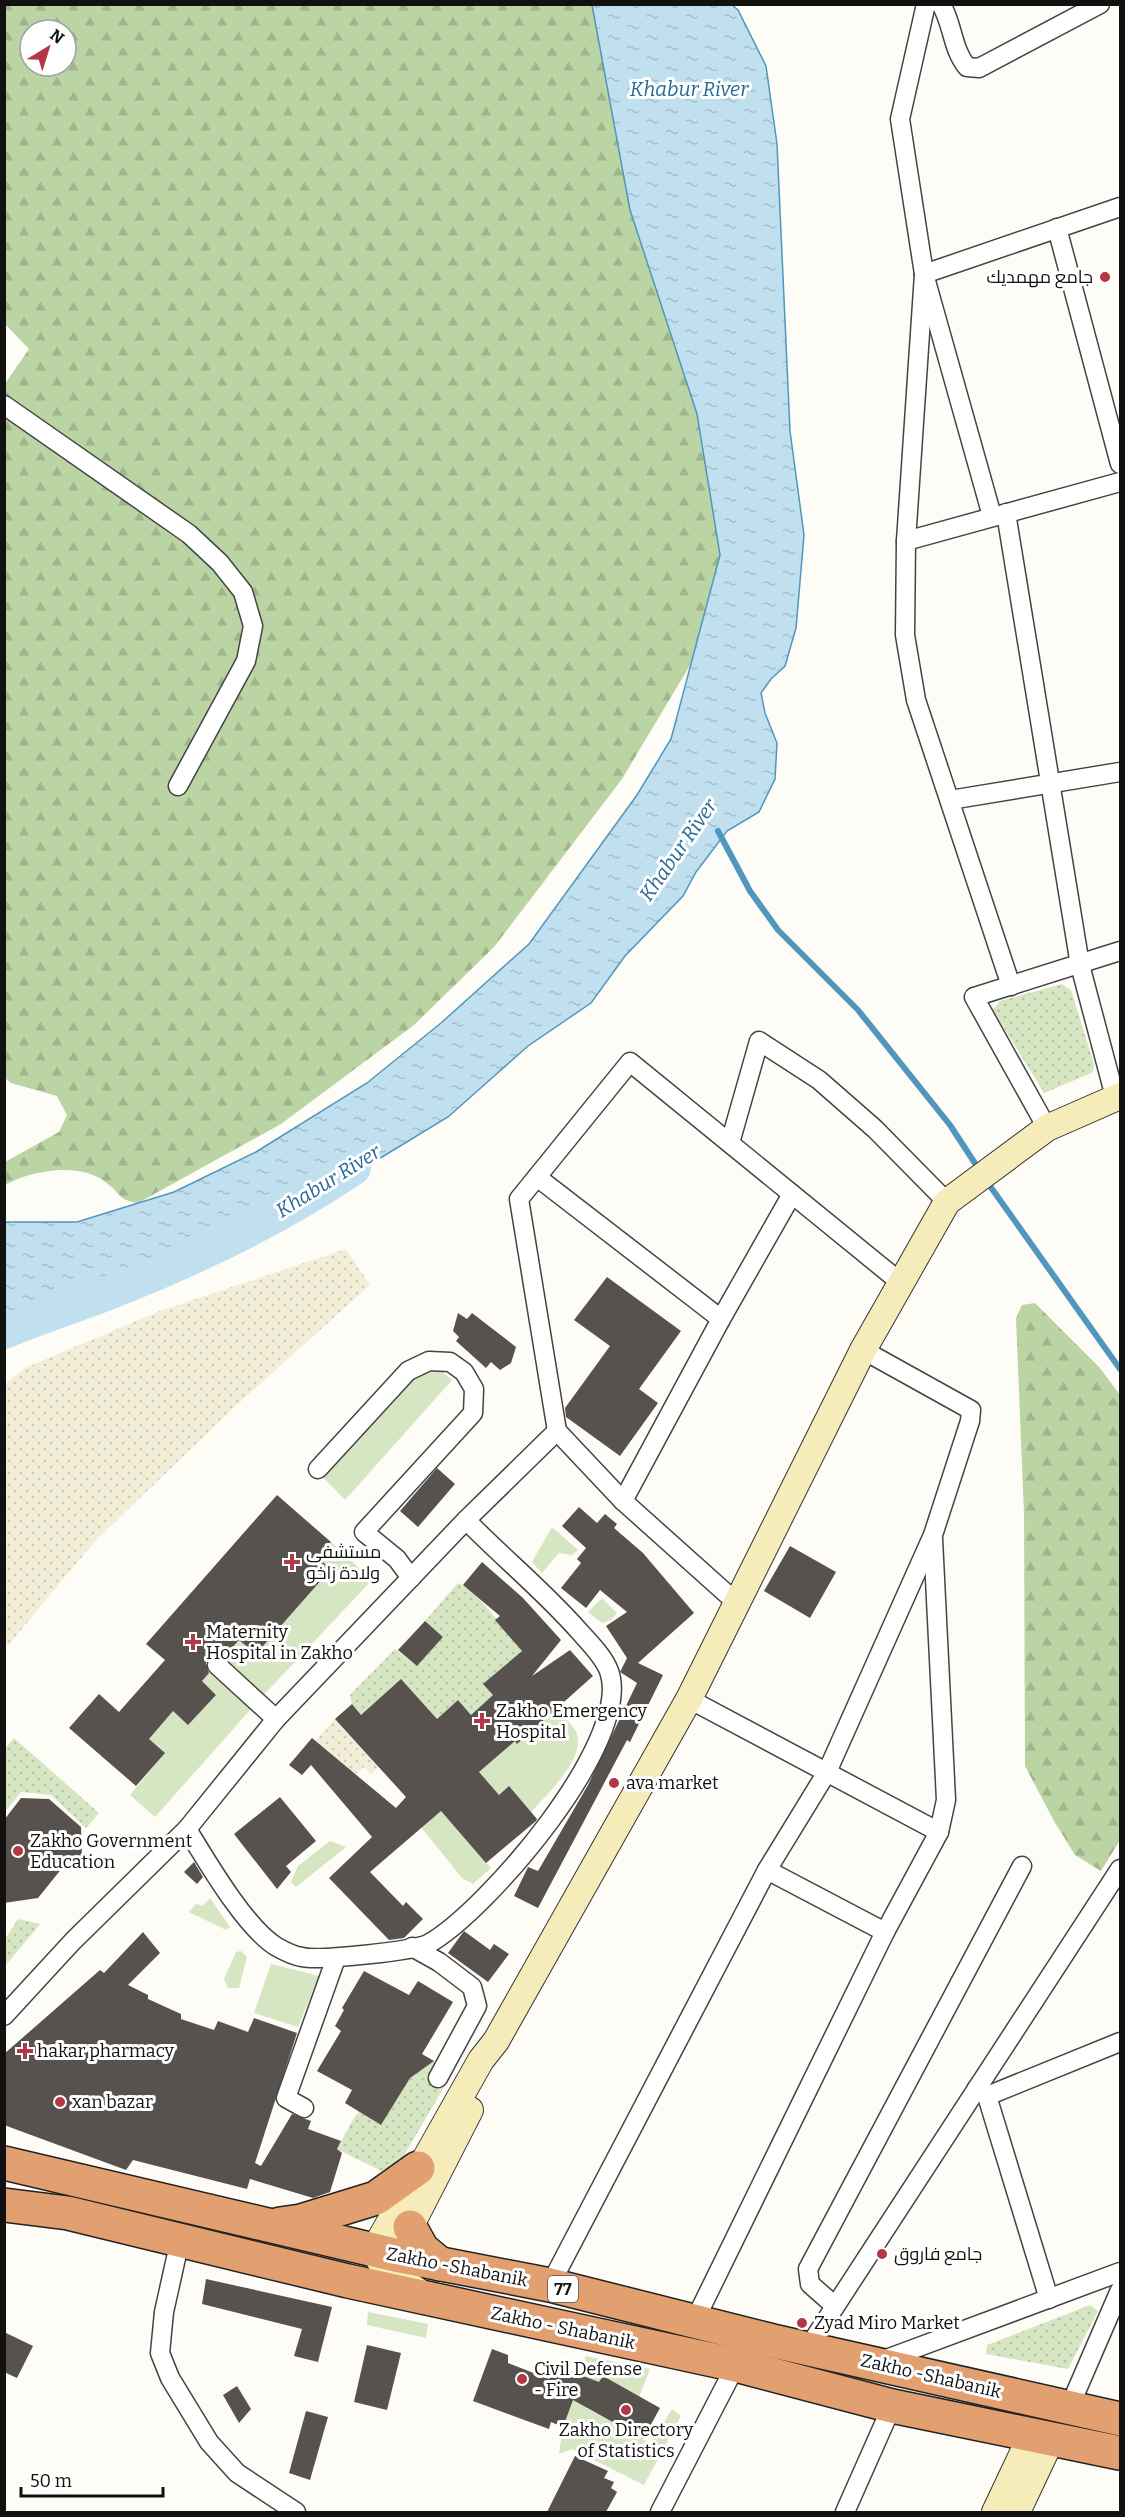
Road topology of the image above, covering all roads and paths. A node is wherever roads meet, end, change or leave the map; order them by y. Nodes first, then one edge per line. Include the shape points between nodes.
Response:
1 (926, 4) edge
2 (1100, 4) edge
3 (949, 7) edge
4 (1120, 207) edge
5 (1057, 228) junction
6 (924, 274) junction
7 (4, 405) edge
8 (1120, 464) edge
9 (1120, 482) edge
10 (999, 515) junction
11 (906, 541) junction
12 (1120, 772) edge
13 (1048, 785) junction
14 (178, 786) dead end
15 (950, 800) junction
16 (1120, 951) edge
17 (1080, 965) junction
18 (1011, 986) junction
19 (1118, 1096) edge
20 (1040, 1132) junction
21 (730, 1143) junction
22 (537, 1177) junction
23 (792, 1194) junction
24 (947, 1202) junction
25 (900, 1282) junction
26 (721, 1319) junction
27 (863, 1350) junction
28 (557, 1431) junction
29 (318, 1469) dead end
30 (623, 1501) junction
31 (466, 1520) junction
32 (933, 1535) junction
33 (411, 1578) junction
34 (738, 1604) junction
35 (217, 1665) dead end
36 (689, 1699) junction
37 (276, 1719) junction
38 (827, 1772) junction
39 (187, 1829) junction
40 (939, 1832) junction
41 (1022, 1866) dead end
42 (1120, 1869) edge
43 (768, 1870) junction
44 (885, 1932) junction
45 (411, 1947) junction
46 (336, 1958) junction
47 (4, 2016) edge
48 (496, 2041) junction
49 (1120, 2042) edge
50 (438, 2078) dead end
51 (982, 2092) junction
52 (304, 2108) dead end
53 (4, 2163) edge
54 (418, 2168) junction
55 (4, 2205) edge
56 (268, 2225) junction
57 (180, 2240) junction
58 (391, 2250) junction
59 (1120, 2272) edge
60 (348, 2281) junction
61 (550, 2286) junction
62 (1120, 2290) edge
63 (427, 2297) junction
64 (1049, 2299) junction
65 (835, 2306) junction
66 (694, 2322) junction
67 (808, 2348) junction
68 (877, 2363) junction
69 (736, 2365) junction
70 (892, 2406) junction
71 (1069, 2408) junction
72 (1120, 2420) edge
73 (1041, 2438) junction
74 (1120, 2453) edge
75 (296, 2512) edge
76 (660, 2512) edge
77 (845, 2512) edge
78 (995, 2512) edge
79 (1017, 2512) edge

1 - 6 street via 900,119
2 - 3 street via 979,68 967,68 959,57
4 - 5 street
5 - 6 street
5 - 8 street
6 - 10 street
6 - 11 street
7 - 14 street via 189,534 243,592 253,626 246,661
9 - 10 street
10 - 11 street
10 - 13 street
11 - 15 street via 905,635 916,700
12 - 13 street
13 - 15 street
13 - 17 street
15 - 18 street
16 - 17 street
17 - 18 street
17 - 19 street
18 - 20 street via 974,998
19 - 20 street
20 - 24 street
21 - 22 street via 630,1062
21 - 23 street
21 - 24 street via 759,1041 819,1080 875,1129
22 - 26 street
22 - 28 street via 519,1198
23 - 25 street
23 - 26 street
24 - 25 street
25 - 27 street
26 - 30 street
27 - 32 street via 971,1410
27 - 34 street
28 - 30 street
28 - 31 street
29 - 33 street via 408,1371 429,1361 450,1362 464,1372 474,1389 473,1413 364,1532 397,1559
30 - 34 street
31 - 33 street
31 - 45 street via 547,1595 591,1644 609,1670 612,1695 598,1738 548,1826 448,1930 425,1945
32 - 38 street
32 - 40 street via 946,1800
33 - 37 street
34 - 36 street
35 - 37 street
36 - 38 street
36 - 48 street
37 - 39 street
38 - 40 street
38 - 43 street
39 - 46 street via 225,1890 276,1947 302,1957
39 - 47 street
40 - 44 street
41 - 65 street via 808,2269 810,2284
42 - 51 street
43 - 44 street
43 - 61 street
44 - 66 street
45 - 46 street
45 - 50 street via 440,1962 472,1987 477,2007
46 - 52 street via 286,2098
48 - 54 street
48 - 58 street via 493,2067
49 - 51 street
51 - 64 street
51 - 65 street
53 - 56 highway, Zakho -Shabanik / 77
54 - 56 highway via 376,2198 301,2221
54 - 58 street
55 - 57 highway, Zakho - Shabanik / 77 via 69,2213
56 - 58 highway, Zakho -Shabanik / 77
57 - 60 highway, Zakho - Shabanik / 77
57 - 75 street via 164,2312 160,2353 170,2378 209,2442 237,2472
58 - 60 street
58 - 61 highway, Zakho -Shabanik / 77
58 - 63 street
59 - 64 street
60 - 63 highway, Zakho - Shabanik / 77
61 - 66 highway, Zakho -Shabanik / 77
62 - 71 street
63 - 69 highway, Zakho - Shabanik / 77
64 - 68 street
65 - 67 street
66 - 67 highway, Zakho -Shabanik / 77
67 - 68 highway, Zakho -Shabanik / 77
68 - 71 highway, Zakho -Shabanik / 77
69 - 70 highway, Zakho - Shabanik / 77
69 - 76 street
70 - 73 highway, Zakho - Shabanik / 77
70 - 77 street
71 - 72 highway, Zakho -Shabanik / 77
73 - 74 highway, Zakho - Shabanik / 77
73 - 78 street
73 - 79 street

